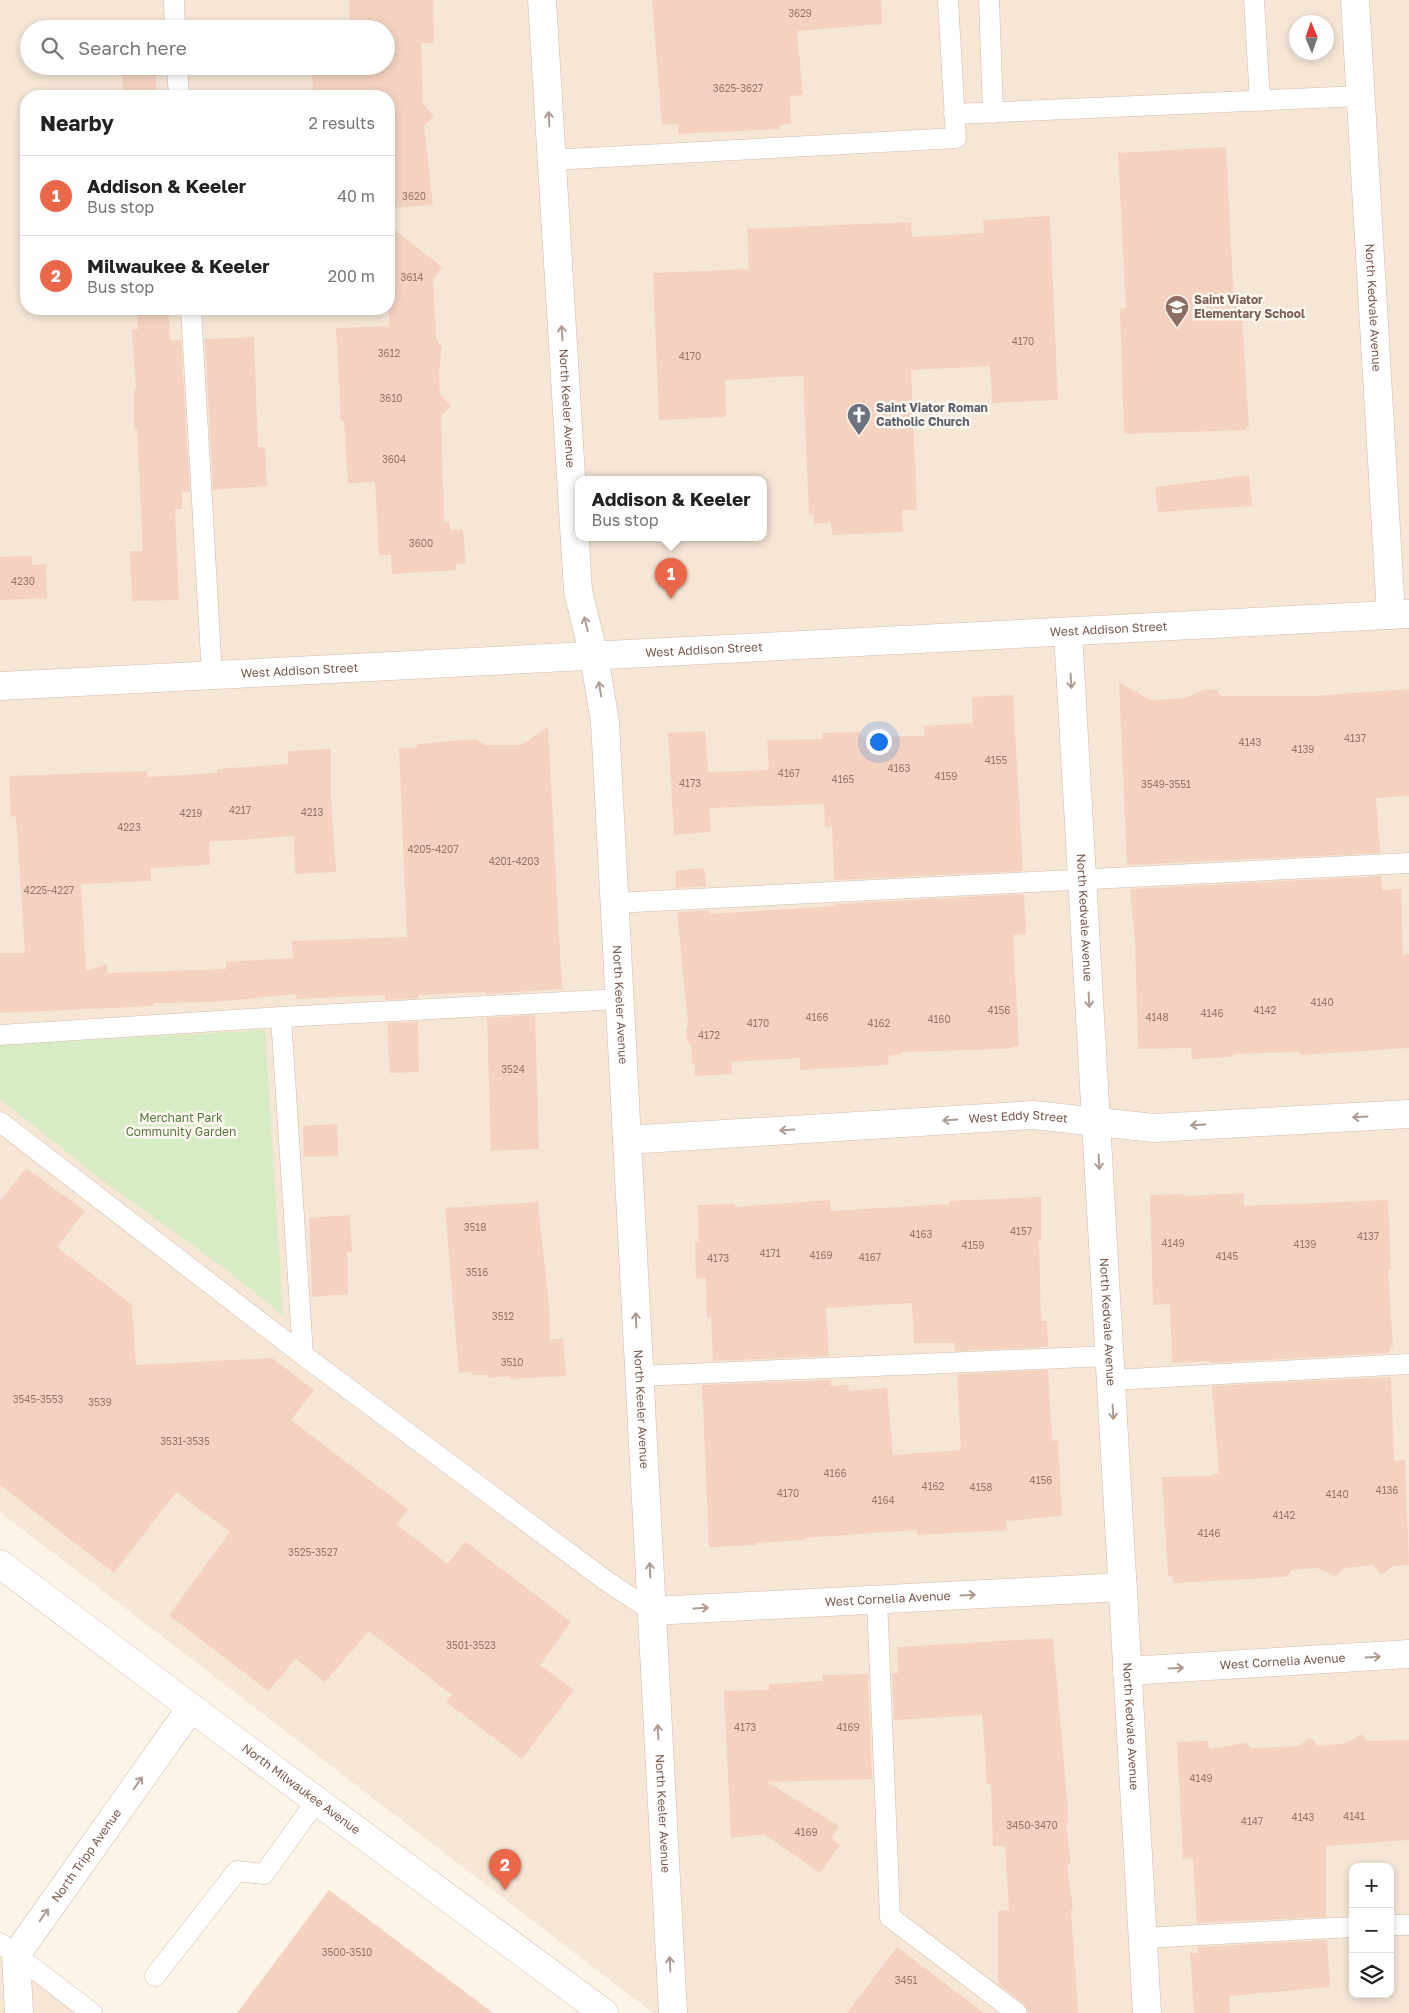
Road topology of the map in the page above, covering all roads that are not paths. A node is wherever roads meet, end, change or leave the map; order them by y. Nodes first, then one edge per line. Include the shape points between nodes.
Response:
1 (174, 0) edge
2 (542, 0) edge
3 (948, 0) edge
4 (989, 0) edge
5 (1254, 0) edge
6 (1354, 0) edge
7 (175, 20) edge
8 (178, 75) edge
9 (179, 90) edge
10 (1360, 96) junction
11 (1260, 100) junction
12 (993, 112) junction
13 (954, 114) junction
14 (551, 160) junction
15 (191, 315) edge
16 (1400, 614) edge
17 (1068, 632) junction
18 (594, 656) junction
19 (212, 675) junction
20 (0, 686) edge
21 (1409, 863) edge
22 (1082, 879) junction
23 (614, 903) junction
24 (620, 999) junction
25 (281, 1017) junction
26 (0, 1035) edge
27 (1409, 1114) edge
28 (1096, 1121) junction
29 (0, 1122) edge
30 (627, 1140) junction
31 (303, 1356) junction
32 (1409, 1364) edge
33 (1110, 1368) junction
34 (639, 1376) junction
35 (0, 1564) edge
36 (1123, 1587) junction
37 (877, 1599) junction
38 (652, 1611) junction
39 (1409, 1654) edge
40 (1127, 1671) junction
41 (192, 1708) junction
42 (317, 1800) junction
43 (1409, 1924) edge
44 (1394, 1926) edge
45 (1349, 1927) edge
46 (1143, 1938) junction
47 (8, 1949) edge
48 (155, 1976) dead end
49 (19, 2013) edge
50 (92, 2013) edge
51 (604, 2013) edge
52 (673, 2013) edge
53 (1017, 2013) edge
54 (1147, 2013) edge

1 - 7 lane
14 -> 2 street, North Keeler Avenue
3 - 13 lane
4 - 12 lane
5 - 11 lane
6 - 10 street, North Kedvale Avenue
8 - 9 lane
10 - 11 lane
10 - 16 street, North Kedvale Avenue
11 - 12 lane
12 - 13 lane
13 - 14 lane via 956,138
18 -> 14 street, North Keeler Avenue via 578,591
15 - 19 lane
16 - 17 street, West Addison Street
17 - 18 street, West Addison Street
17 -> 22 street, North Kedvale Avenue
18 - 19 street, West Addison Street
23 -> 18 street, North Keeler Avenue via 605,722
19 - 20 street, West Addison Street
21 - 22 lane
22 - 23 lane
22 -> 28 street, North Kedvale Avenue
23 - 24 street, North Keeler Avenue
24 - 25 lane
24 - 30 street, North Keeler Avenue
25 - 26 lane
25 - 31 lane
27 -> 28 street, West Eddy Street via 1154,1128
28 -> 30 street, West Eddy Street via 1033,1115
28 -> 33 street, North Kedvale Avenue
29 - 31 lane
34 -> 30 street, North Keeler Avenue
31 - 38 lane via 605,1580
32 - 33 lane
33 - 34 lane
33 -> 36 street, North Kedvale Avenue
38 -> 34 street, North Keeler Avenue
35 - 41 street, North Milwaukee Avenue
37 -> 36 street, West Cornelia Avenue
36 - 40 street, North Kedvale Avenue
38 -> 37 street, West Cornelia Avenue
37 - 53 lane via 890,1917
52 -> 38 street, North Keeler Avenue
40 -> 39 street, West Cornelia Avenue
40 - 46 street, North Kedvale Avenue
41 - 42 street, North Milwaukee Avenue
47 -> 41 street, North Tripp Avenue
42 - 48 lane via 264,1874 237,1870
42 - 51 street, North Milwaukee Avenue
43 - 44 lane
45 - 46 lane
46 - 54 street, North Kedvale Avenue
47 - 49 street
47 - 50 lane

